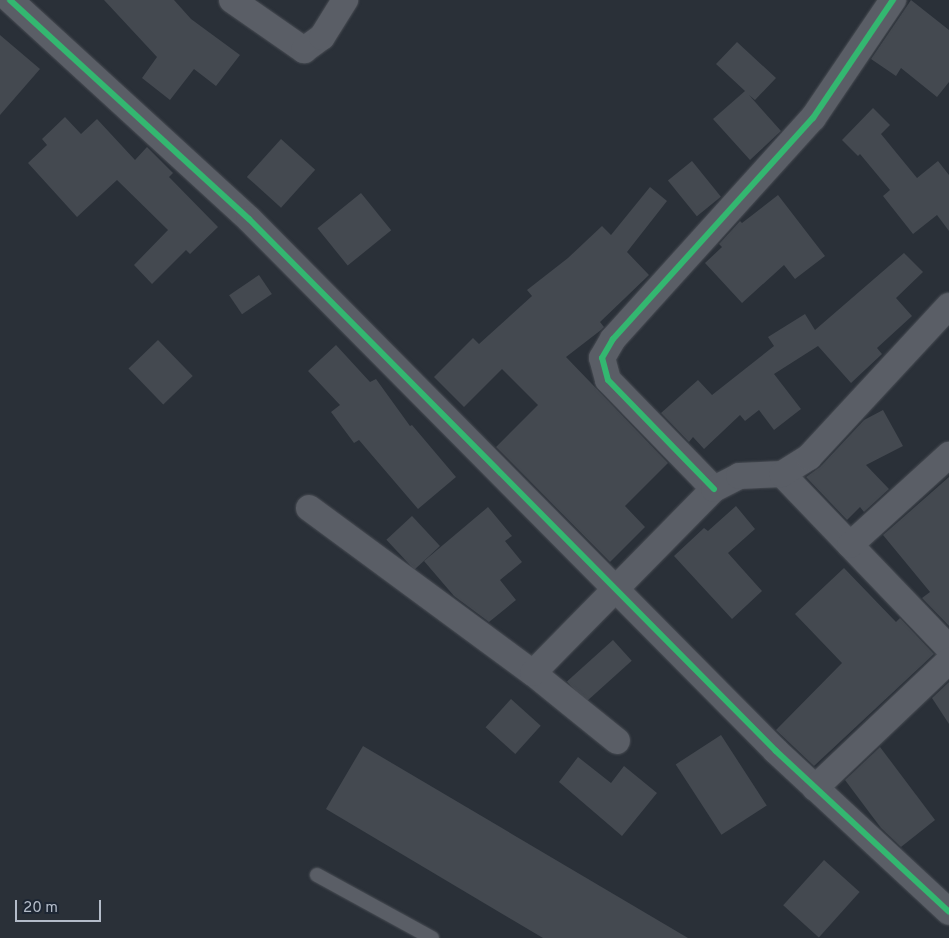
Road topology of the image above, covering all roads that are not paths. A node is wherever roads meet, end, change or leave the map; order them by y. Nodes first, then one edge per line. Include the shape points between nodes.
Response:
1 (10, 0) edge
2 (232, 0) edge
3 (345, 0) edge
4 (893, 0) edge
5 (949, 306) edge
6 (949, 454) edge
7 (782, 474) junction
8 (714, 488) junction
9 (309, 508) dead end
10 (850, 545) junction
11 (615, 589) junction
12 (949, 648) edge
13 (949, 661) edge
14 (533, 673) junction
15 (617, 741) dead end
16 (815, 788) junction
17 (317, 875) dead end
18 (949, 912) edge
19 (432, 938) edge

1 - 11 street via 249,219
2 - 3 street via 304,50 322,37
4 - 8 street via 812,118 613,339 602,358 608,380
5 - 7 street via 809,457
6 - 10 street
7 - 8 street via 739,476
7 - 10 street
8 - 11 street
9 - 14 street
10 - 12 street
11 - 14 street
11 - 16 street
13 - 16 street
14 - 15 street
16 - 18 street
17 - 19 lane

